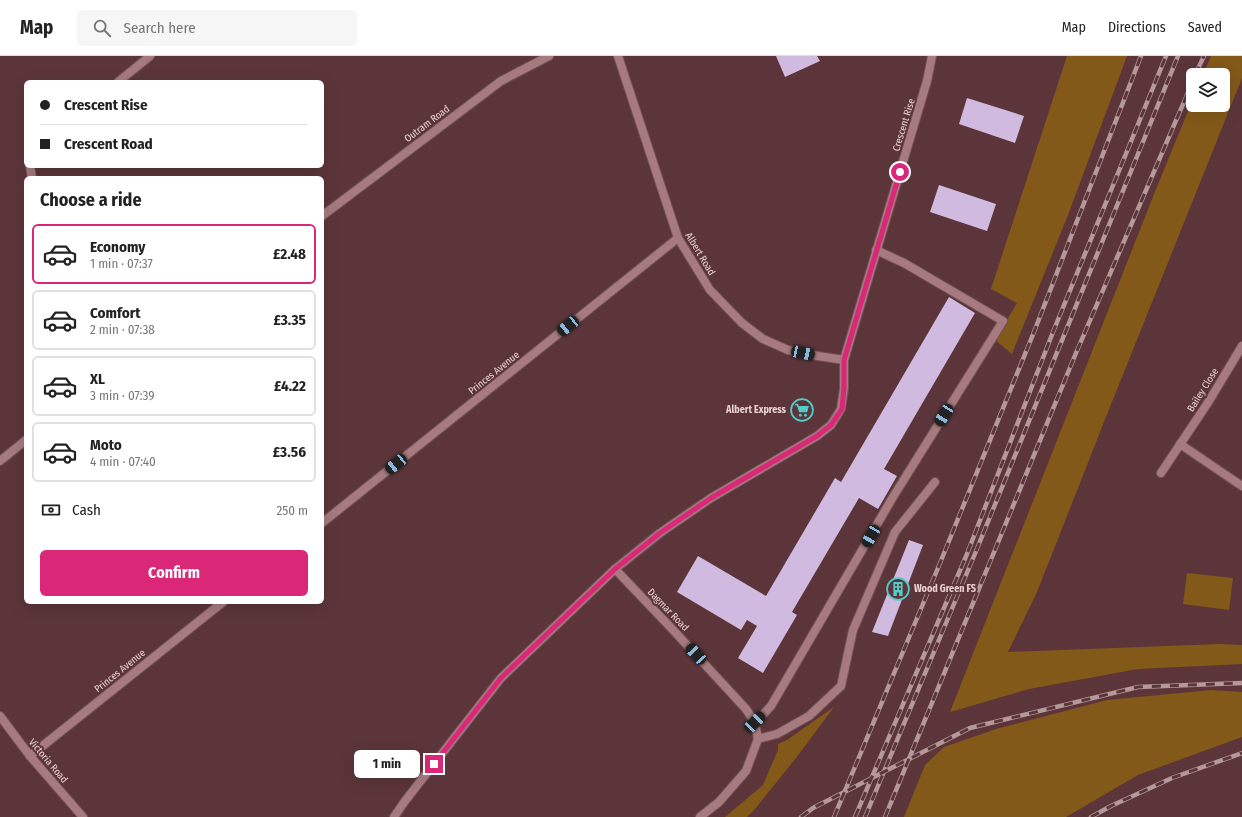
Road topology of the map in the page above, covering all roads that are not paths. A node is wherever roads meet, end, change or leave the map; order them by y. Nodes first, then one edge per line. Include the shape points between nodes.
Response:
1 (150, 56) edge
2 (549, 56) edge
3 (618, 56) edge
4 (932, 56) edge
5 (120, 80) edge
6 (324, 214) edge
7 (678, 238) junction
8 (876, 250) junction
9 (1242, 346) edge
10 (844, 360) junction
11 (24, 442) edge
12 (1180, 444) junction
13 (0, 461) edge
14 (1162, 473) dead end
15 (935, 482) dead end
16 (1242, 486) edge
17 (324, 521) edge
18 (615, 569) junction
19 (220, 604) edge
20 (0, 716) edge
21 (755, 722) junction
22 (758, 739) junction
23 (30, 756) junction
24 (83, 817) edge
25 (394, 817) edge
26 (700, 817) edge

1 - 5 street
2 - 6 street, Outram Road via 501,81
3 - 7 street, Albert Road
4 - 8 street, Crescent Rise via 927,81
7 - 10 street, Albert Road via 710,290 742,323 763,338 788,350
7 - 17 street, Princes Avenue
8 - 10 street, Crescent Rise
8 - 21 street via 904,263 1003,321 893,496 772,706
9 - 12 street, Bailey Close
10 - 18 street, Crescent Rise via 842,409 831,425 817,436 711,498 660,533
11 - 13 street
12 - 14 street, Bailey Close
12 - 16 street
15 - 22 street via 895,532 853,630 841,686 809,716 777,734
18 - 21 street, Dagmar Road
18 - 25 street, Crescent Rise via 501,678
19 - 23 street, Princes Avenue
20 - 23 street, Victoria Road
21 - 22 street, Dagmar Road
22 - 26 street via 746,771 719,802
23 - 24 street, Victoria Road

